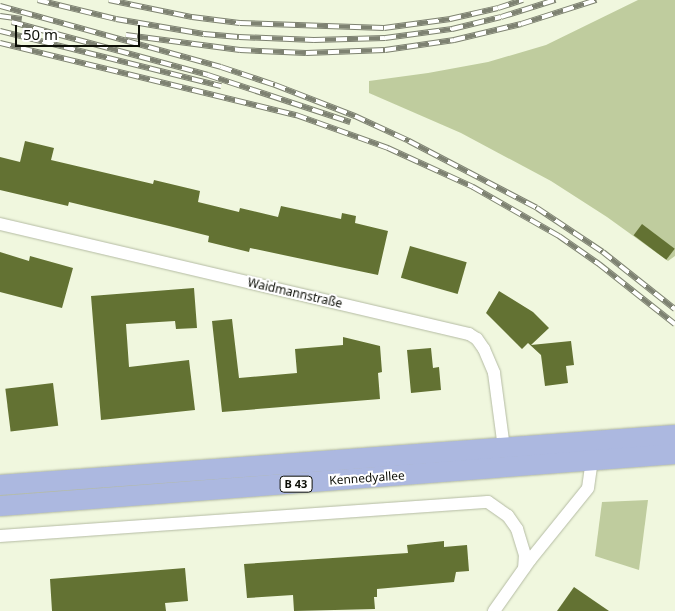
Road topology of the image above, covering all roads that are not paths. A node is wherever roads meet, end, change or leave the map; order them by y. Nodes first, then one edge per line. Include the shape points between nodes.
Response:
1 (0, 224) edge
2 (675, 435) edge
3 (566, 443) junction
4 (504, 448) junction
5 (675, 454) edge
6 (592, 461) junction
7 (0, 485) edge
8 (0, 506) edge
9 (0, 536) edge
10 (524, 568) junction
11 (494, 611) edge

1 - 4 street, Waidmannstraße via 469,334 477,339 494,373
2 - 3 main road, Kennedyallee / B 43
3 - 4 main road, Kennedyallee / B 43
3 - 6 street
4 - 7 main road, Kennedyallee / B 43
5 - 6 main road, Kennedyallee / B 43
6 - 8 main road, Kennedyallee / B 43
6 - 10 street via 586,491
9 - 10 street via 488,502 508,516 517,529
10 - 11 street

